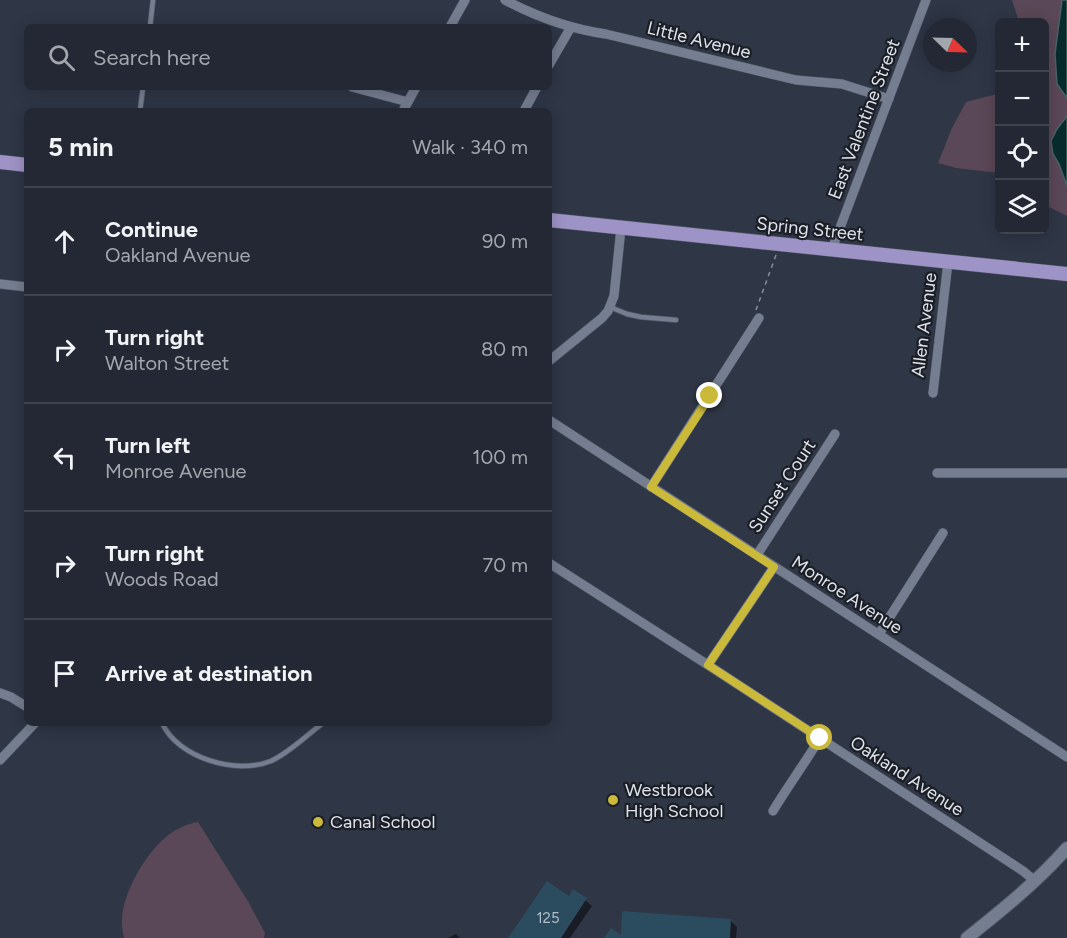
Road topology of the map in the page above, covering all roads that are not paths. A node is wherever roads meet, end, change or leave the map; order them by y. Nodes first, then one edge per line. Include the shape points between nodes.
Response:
1 (153, 0) edge
2 (505, 0) edge
3 (925, 0) edge
4 (462, 1) edge
5 (150, 24) edge
6 (451, 24) edge
7 (571, 27) junction
8 (552, 60) edge
9 (143, 90) edge
10 (360, 90) edge
11 (414, 90) edge
12 (535, 90) edge
13 (889, 99) junction
14 (405, 107) edge
15 (140, 108) edge
16 (526, 108) edge
17 (0, 162) edge
18 (24, 165) edge
19 (552, 220) edge
20 (621, 228) junction
21 (832, 249) junction
22 (948, 262) junction
23 (1067, 274) edge
24 (0, 284) edge
25 (24, 286) edge
26 (610, 307) junction
27 (759, 318) road end
28 (676, 320) dead end
29 (552, 359) edge
30 (933, 393) dead end
31 (552, 422) edge
32 (835, 434) dead end
33 (938, 473) dead end
34 (1067, 473) edge
35 (651, 487) junction
36 (943, 533) dead end
37 (757, 555) junction
38 (552, 565) edge
39 (774, 567) junction
40 (879, 634) junction
41 (708, 665) junction
42 (0, 693) edge
43 (24, 705) edge
44 (32, 726) edge
45 (164, 726) edge
46 (319, 726) edge
47 (820, 738) junction
48 (1067, 757) edge
49 (0, 760) edge
50 (773, 811) dead end
51 (1067, 848) edge
52 (1035, 881) junction
53 (968, 938) edge

1 - 5 lane
2 - 7 street, Little Avenue
3 - 13 street, East Valentine Street
4 - 6 street
7 - 8 street
7 - 13 street, Little Avenue via 796,80 842,84
9 - 15 lane
10 - 14 street
11 - 14 street
12 - 16 street
13 - 21 street, East Valentine Street
17 - 18 main road
19 - 20 main road, Spring Street
20 - 21 main road, Spring Street
20 - 26 street
21 - 22 main road, Spring Street
22 - 23 main road, Spring Street
22 - 30 street, Allen Avenue
24 - 25 street
26 - 28 lane via 641,317
26 - 29 street
27 - 35 street
31 - 35 street, Monroe Avenue
32 - 37 street, Sunset Court
33 - 34 street
35 - 37 street, Monroe Avenue
36 - 40 street
37 - 39 street, Monroe Avenue
38 - 41 street, Oakland Avenue
39 - 40 street, Monroe Avenue
39 - 41 street
40 - 48 street, Monroe Avenue
41 - 47 street, Oakland Avenue
42 - 43 street
44 - 49 street
45 - 46 lane via 174,741 191,752 243,766 281,756
47 - 50 street
47 - 52 street, Oakland Avenue
51 - 52 main road
52 - 53 main road

